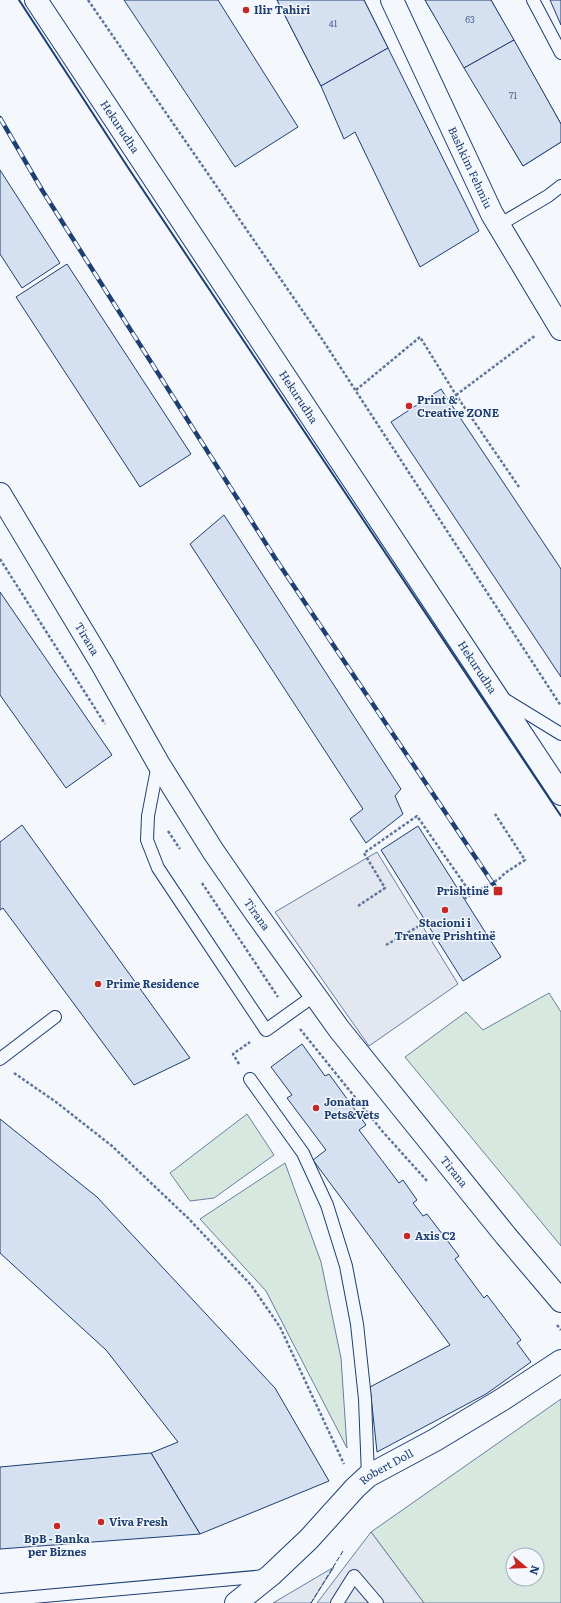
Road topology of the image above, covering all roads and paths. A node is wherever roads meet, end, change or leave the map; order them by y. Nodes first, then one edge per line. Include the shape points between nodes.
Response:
1 (36, 0) edge
2 (88, 0) edge
3 (392, 0) edge
4 (533, 0) edge
5 (561, 53) edge
6 (561, 186) edge
7 (499, 225) junction
8 (558, 325) edge
9 (356, 390) junction
10 (456, 395) junction
11 (519, 487) dead end
12 (0, 495) edge
13 (495, 694) junction
14 (561, 706) edge
15 (561, 734) edge
16 (158, 763) junction
17 (561, 794) edge
18 (495, 814) dead end
19 (472, 895) junction
20 (464, 899) dead end
21 (358, 906) dead end
22 (426, 922) dead end
23 (386, 945) dead end
24 (315, 995) junction
25 (55, 1017) dead end
26 (0, 1059) edge
27 (12, 1072) dead end
28 (250, 1079) dead end
29 (561, 1301) edge
30 (561, 1361) edge
31 (361, 1482) junction
32 (271, 1575) junction
33 (0, 1600) edge
34 (236, 1603) edge
35 (253, 1603) edge
36 (337, 1603) edge
37 (377, 1603) edge

1 - 13 main road, Hekurudha
2 - 9 path
3 - 7 main road, Bashkim Fehmiu
4 - 5 lane
6 - 7 lane
7 - 8 main road, Bashkim Fehmiu
8 - 10 path
9 - 10 path via 420,337
9 - 14 path
10 - 11 path
12 - 16 main road, Tirana via 102,664
13 - 15 lane
13 - 17 main road, Hekurudha
16 - 24 main road, Tirana via 218,858
16 - 24 lane via 148,816 148,840 158,868 266,1030
18 - 19 path via 524,860 499,880
19 - 20 path
19 - 21 path via 417,816 364,853 385,888
22 - 23 path
24 - 29 main road, Tirana via 419,1129
25 - 26 lane
27 - 31 path via 56,1102 112,1146 188,1218 251,1285 280,1327
28 - 31 lane via 303,1153 327,1205 343,1258 357,1324 365,1399
30 - 31 main road, Robert Doll via 503,1399
31 - 32 main road, Robert Doll
32 - 33 lane
32 - 34 main road, Robert Doll
32 - 35 lane
36 - 37 lane via 354,1576

